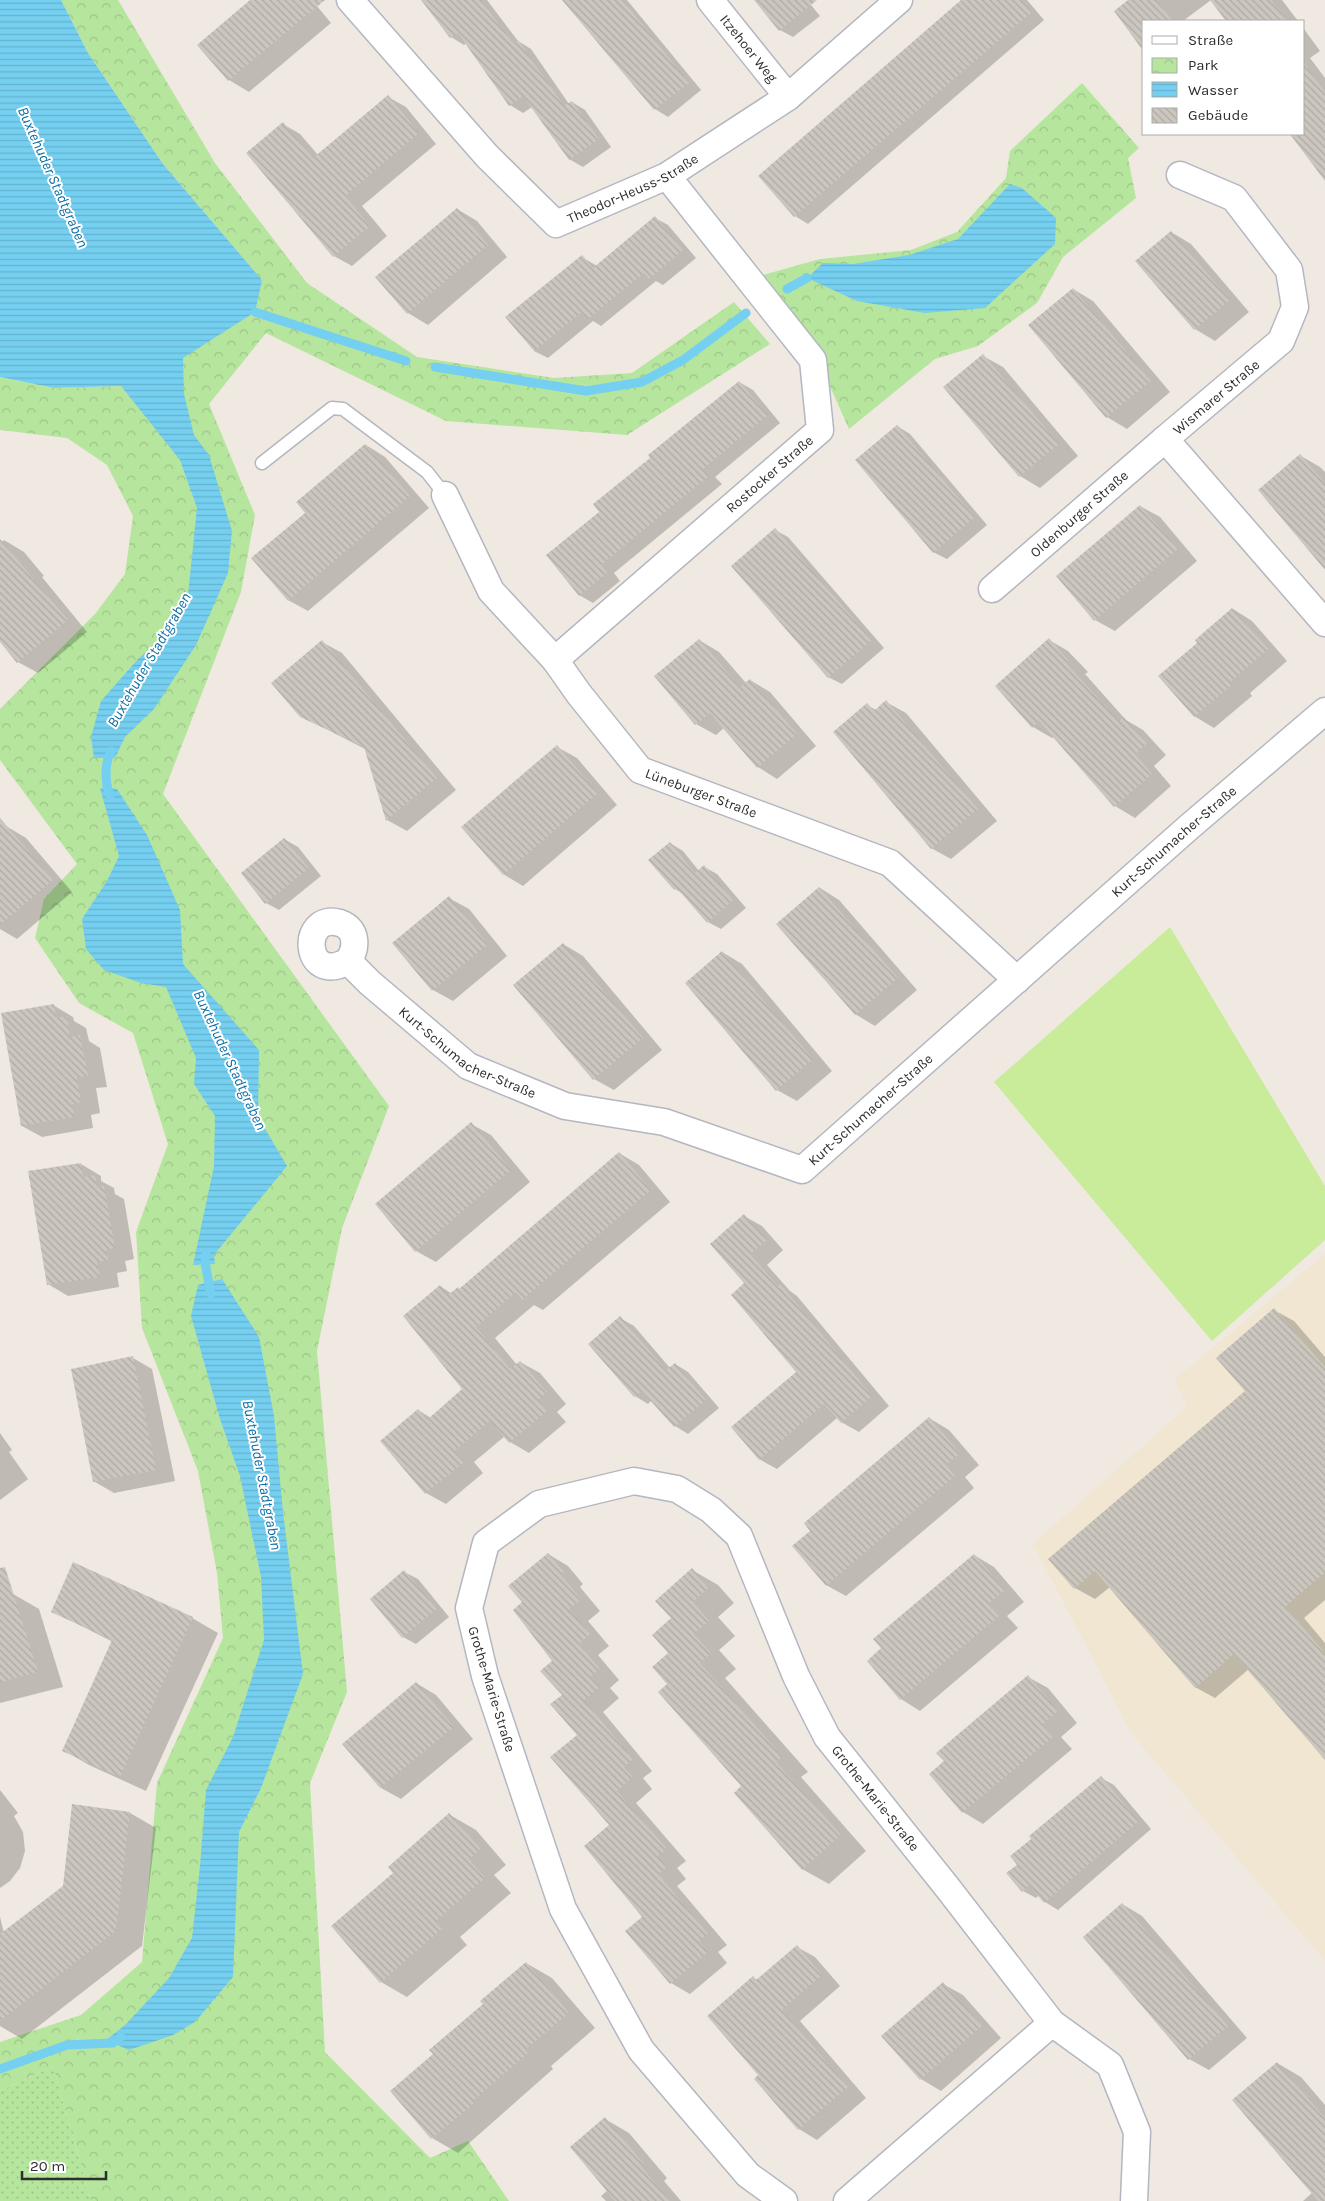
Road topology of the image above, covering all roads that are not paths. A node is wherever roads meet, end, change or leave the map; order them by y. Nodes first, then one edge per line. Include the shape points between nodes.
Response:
1 (350, 0) edge
2 (710, 0) edge
3 (899, 0) edge
4 (788, 97) junction
5 (1180, 175) dead end
6 (667, 176) junction
7 (1165, 439) junction
8 (262, 463) dead end
9 (445, 495) joint
10 (992, 589) dead end
11 (1325, 623) edge
12 (555, 660) junction
13 (1325, 711) edge
14 (348, 961) dead end
15 (1017, 980) junction
16 (1052, 2023) junction
17 (784, 2201) edge
18 (847, 2201) edge
19 (1134, 2201) edge

1 - 6 street, Theodor-Heuss-Straße via 487,156 556,224
2 - 4 street, Itzehoer Weg
3 - 4 street, Theodor-Heuss-Straße
4 - 6 street, Theodor-Heuss-Straße
5 - 7 street, Wismarer Straße via 1234,198 1289,270 1295,307 1281,341
6 - 12 street, Rostocker Straße via 813,360 820,430
7 - 10 street, Oldenburger Straße
7 - 11 street, Wismarer Straße
8 - 9 lane via 332,408 343,409 427,472
9 - 12 street, Lüneburger Straße via 491,591
12 - 15 street, Lüneburger Straße via 640,770 890,863
13 - 15 street, Kurt-Schumacher-Straße
14 - 15 street, Kurt-Schumacher-Straße via 468,1066 564,1106 664,1122 802,1170
16 - 17 street, Grothe-Marie-Straße via 827,1737 796,1676 739,1536 711,1510 677,1489 634,1481 539,1504 486,1543 469,1608 485,1676 563,1909 641,2050 748,2175
16 - 18 street
16 - 19 street, Grothe-Marie-Straße via 1110,2065 1137,2132

